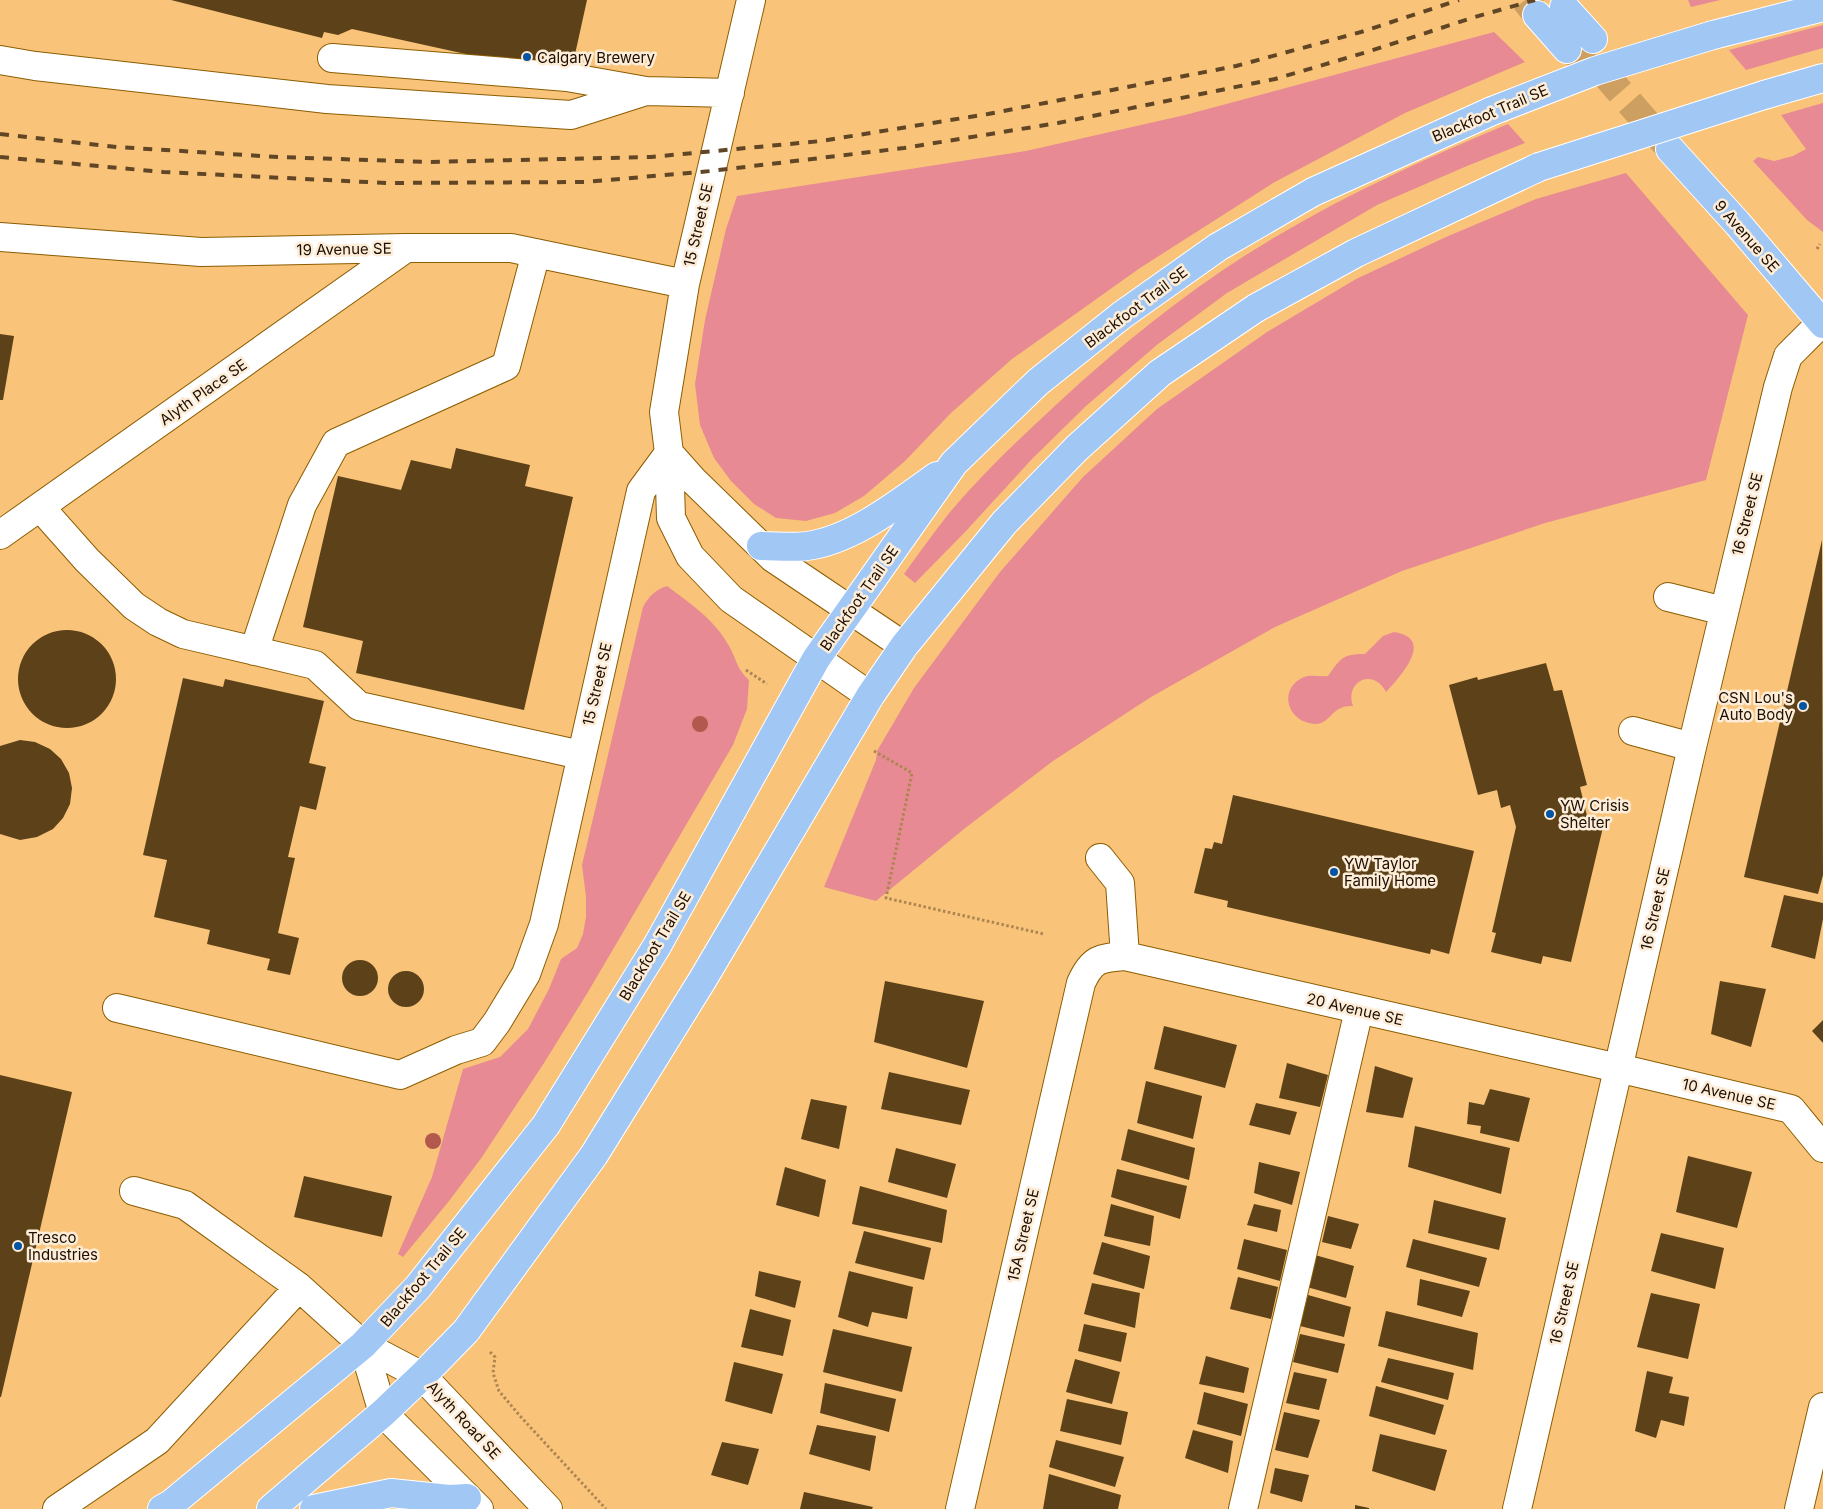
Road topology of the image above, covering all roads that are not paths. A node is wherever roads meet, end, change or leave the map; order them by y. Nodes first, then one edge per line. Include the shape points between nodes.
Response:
1 (751, 0) edge
2 (1564, 7) tunnel mouth
3 (1823, 7) edge
4 (1538, 15) tunnel mouth
5 (1593, 39) tunnel mouth
6 (1567, 49) tunnel mouth
7 (332, 58) dead end
8 (0, 60) edge
9 (1823, 78) edge
10 (646, 91) junction
11 (730, 93) junction
12 (1670, 149) tunnel mouth
13 (0, 237) edge
14 (406, 248) junction
15 (536, 253) junction
16 (685, 284) junction
17 (1822, 323) edge
18 (669, 453) junction
19 (954, 463) junction
20 (40, 507) junction
21 (0, 535) edge
22 (761, 546) junction
23 (1668, 597) dead end
24 (1724, 610) junction
25 (850, 611) junction
26 (904, 646) junction
27 (254, 651) junction
28 (816, 659) junction
29 (870, 696) junction
30 (1633, 731) dead end
31 (1692, 747) junction
32 (581, 755) junction
33 (1100, 858) dead end
34 (1125, 956) junction
35 (1093, 963) joint
36 (117, 1008) dead end
37 (1359, 1010) junction
38 (1618, 1068) junction
39 (1823, 1148) edge
40 (134, 1191) dead end
41 (299, 1287) junction
42 (363, 1346) junction
43 (422, 1376) junction
44 (1823, 1407) edge
45 (383, 1413) junction
46 (473, 1504) edge
47 (57, 1509) edge
48 (162, 1509) edge
49 (271, 1509) edge
50 (314, 1509) edge
51 (548, 1509) edge
52 (960, 1509) edge
53 (1244, 1509) edge
54 (1517, 1509) edge
55 (1798, 1509) edge

1 - 11 street, 15 Street SE
2 - 5 main road
3 - 19 main road, Blackfoot Trail SE, bridge via 1713,35 1595,71 1492,111 1313,192 1218,247 1122,315 1038,382
4 - 6 main road
7 - 10 street via 567,77
8 - 10 street via 327,99 571,115
9 - 26 main road, bridge via 1539,167 1356,253 1256,308 1160,373 1077,448 1004,523
10 - 11 street
11 - 16 street, 15 Street SE
12 - 17 main road, 9 Avenue SE
13 - 14 street, 19 Avenue SE via 201,252
14 - 15 street, 19 Avenue SE via 511,248
14 - 20 street, Alyth Place SE
15 - 16 street, 19 Avenue SE
15 - 27 street via 506,366 336,443 302,505
16 - 18 street, 15 Street SE via 664,412
17 - 24 street, 16 Street SE via 1788,356
18 - 22 street
18 - 28 street, 15 Street SE via 671,518 690,556 731,599
18 - 32 street, 15 Street SE via 641,491
19 - 22 main road via 883,515 841,536 807,546
19 - 25 main road, Blackfoot Trail SE
20 - 21 street, Alyth Place SE
20 - 27 street via 134,606 183,634
22 - 25 street
23 - 24 street
24 - 31 street, 16 Street SE
25 - 26 street
25 - 28 main road, Blackfoot Trail SE
26 - 29 main road
27 - 32 street via 315,665 359,706
28 - 29 street, 15 Street SE
28 - 42 main road, Blackfoot Trail SE via 657,946 546,1126 418,1287
29 - 43 main road via 703,979 594,1155 466,1330
30 - 31 street
31 - 38 street, 16 Street SE
32 - 36 street, 15 Street SE via 544,924 526,974 482,1042 400,1075
33 - 34 street via 1120,883
34 - 35 street, 20 Avenue SE via 1102,958
34 - 37 street, 20 Avenue SE
35 - 52 street, 15A Street SE via 1081,983
37 - 38 street, 20 Avenue SE
37 - 53 street
38 - 39 street, 10 Avenue SE via 1791,1109
38 - 54 street, 16 Street SE
40 - 41 street via 184,1204
41 - 42 street
41 - 47 street via 157,1441
42 - 43 street, Alyth Road SE
42 - 45 street
42 - 48 main road, Blackfoot Trail SE
43 - 45 main road
43 - 51 street, Alyth Road SE
44 - 55 street
45 - 46 street
45 - 49 main road
46 - 50 main road via 391,1493

